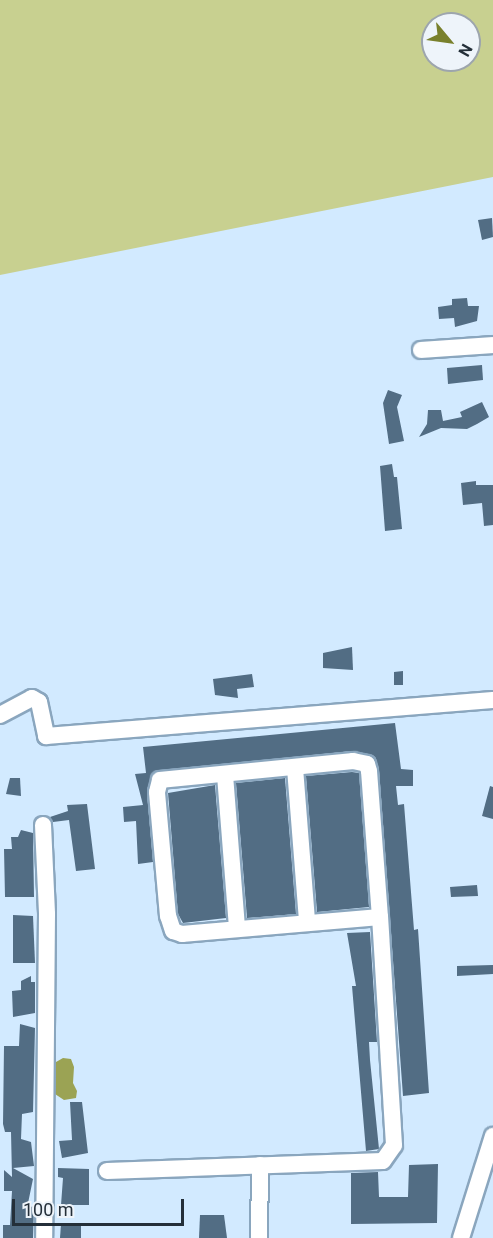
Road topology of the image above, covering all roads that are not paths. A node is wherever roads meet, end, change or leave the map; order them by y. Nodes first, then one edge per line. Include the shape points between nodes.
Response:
1 (493, 345) edge
2 (421, 350) dead end
3 (493, 700) edge
4 (0, 715) edge
5 (295, 768) junction
6 (225, 776) junction
7 (43, 825) dead end
8 (380, 917) junction
9 (307, 922) junction
10 (237, 929) junction
11 (493, 1136) edge
12 (260, 1165) junction
13 (107, 1171) dead end
14 (44, 1238) edge
15 (259, 1238) edge
16 (461, 1238) edge

1 - 2 street
3 - 4 street via 46,736 39,702 32,698
5 - 6 street
5 - 8 street via 353,761 368,764
5 - 9 street
6 - 10 street
6 - 10 street via 160,780 157,792 170,924 182,934
7 - 14 street via 47,914
8 - 9 street
8 - 12 street via 394,1145 390,1155 384,1161 370,1163
9 - 10 street
11 - 16 street
12 - 13 street
12 - 15 street

